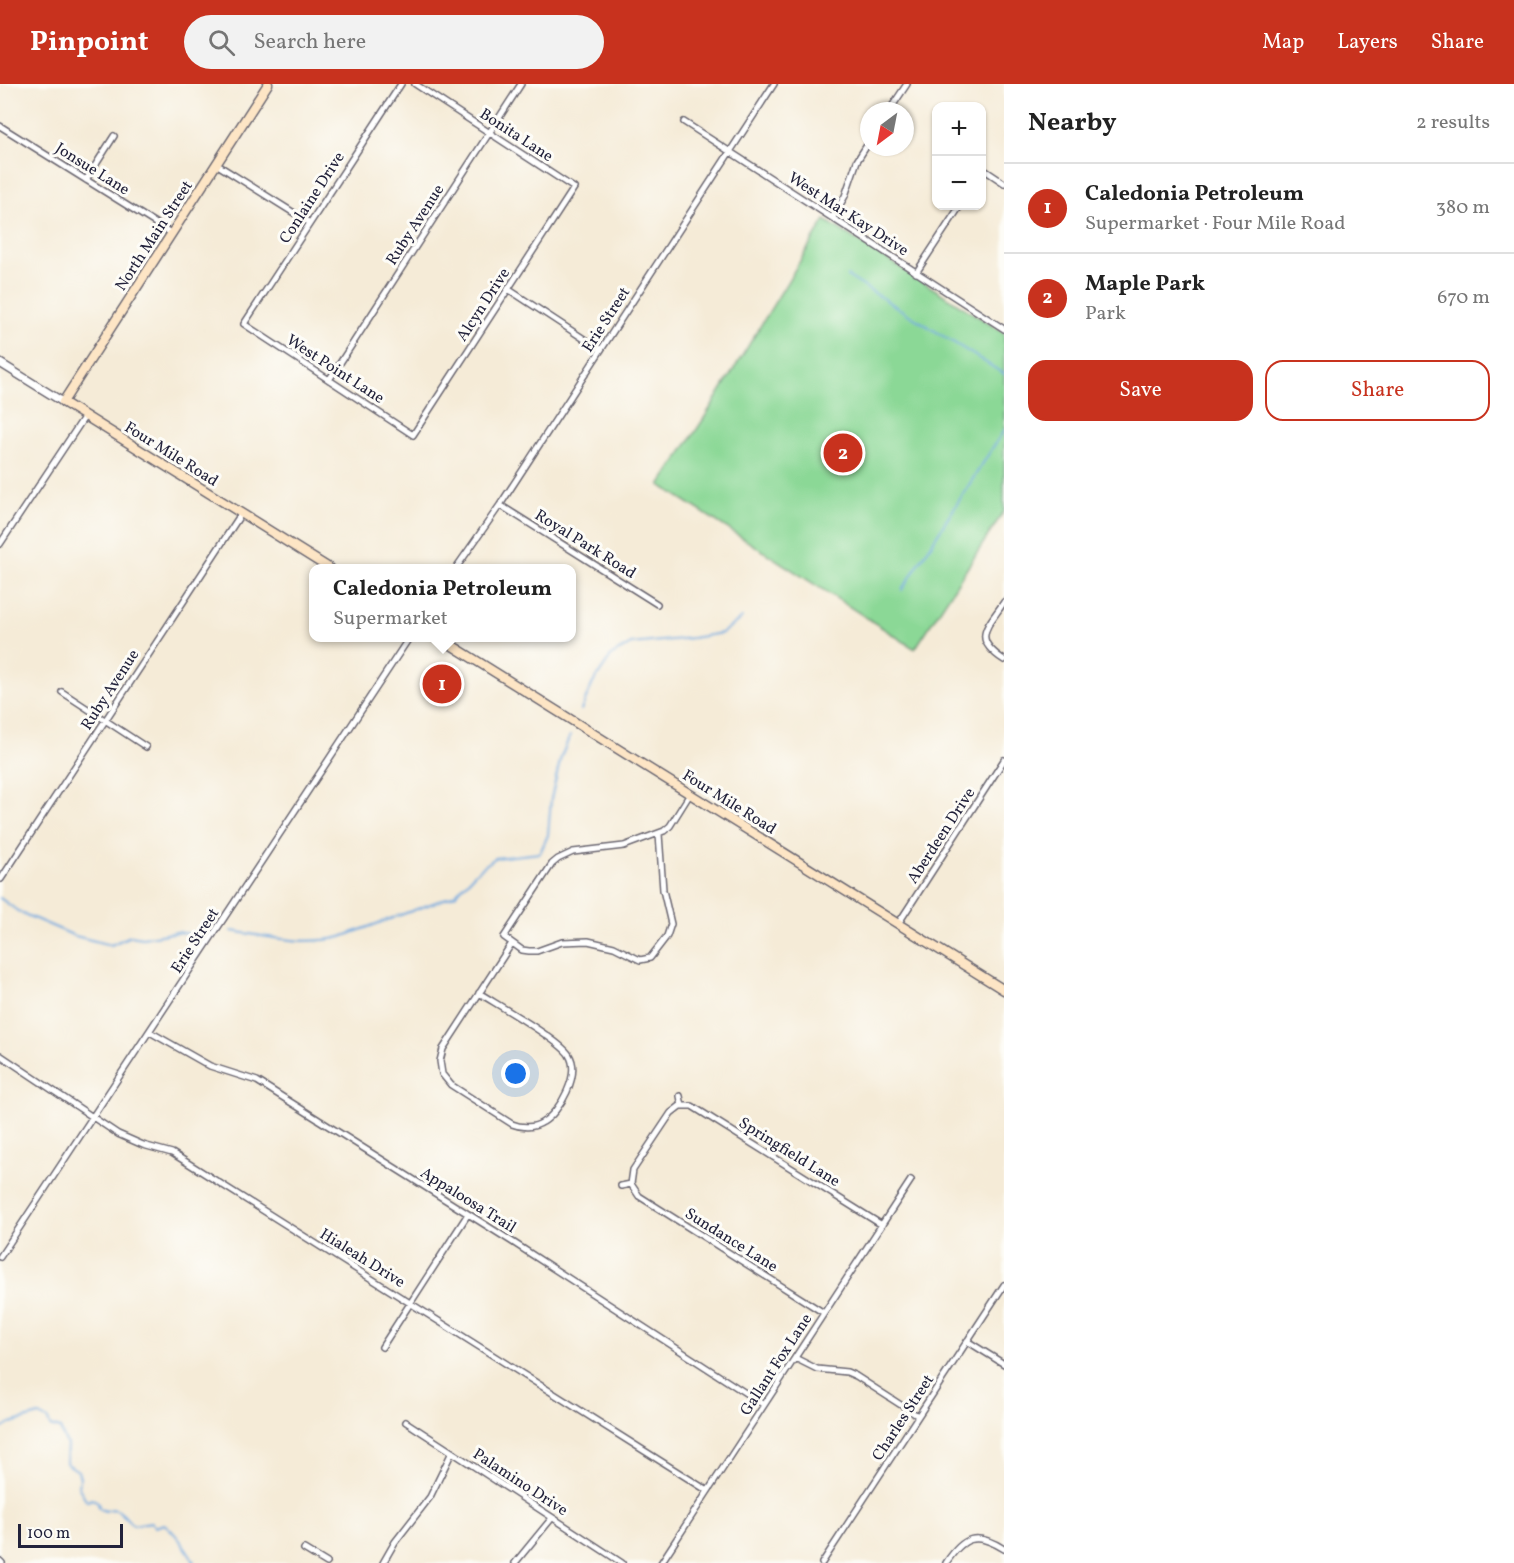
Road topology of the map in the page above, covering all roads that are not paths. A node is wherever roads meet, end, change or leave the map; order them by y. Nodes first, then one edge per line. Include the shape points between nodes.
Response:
1 (268, 84) edge
2 (401, 84) edge
3 (415, 84) edge
4 (521, 84) edge
5 (774, 84) edge
6 (907, 84) edge
7 (895, 102) edge
8 (684, 122) dead end
9 (0, 126) edge
10 (490, 133) junction
11 (114, 136) dead end
12 (730, 153) junction
13 (860, 156) edge
14 (216, 164) junction
15 (986, 172) edge
16 (86, 180) junction
17 (1004, 183) edge
18 (574, 188) joint
19 (957, 210) edge
20 (833, 217) junction
21 (310, 223) junction
22 (171, 234) junction
23 (916, 273) junction
24 (508, 290) junction
25 (244, 324) joint
26 (1003, 325) edge
27 (601, 350) junction
28 (0, 363) edge
29 (329, 380) junction
30 (63, 402) junction
31 (85, 416) junction
32 (413, 435) joint
33 (500, 505) junction
34 (241, 514) junction
35 (0, 544) edge
36 (322, 564) edge
37 (459, 564) edge
38 (1004, 602) edge
39 (657, 604) dead end
40 (406, 642) edge
41 (446, 642) edge
42 (1004, 660) edge
43 (62, 692) dead end
44 (105, 719) junction
45 (146, 747) dead end
46 (1004, 760) edge
47 (690, 794) junction
48 (658, 834) junction
49 (1, 879) edge
50 (898, 924) junction
51 (512, 943) junction
52 (1004, 990) edge
53 (479, 993) junction
54 (150, 1032) junction
55 (0, 1056) edge
56 (680, 1096) dead end
57 (682, 1106) junction
58 (93, 1117) junction
59 (911, 1180) dead end
60 (631, 1184) junction
61 (621, 1186) dead end
62 (468, 1214) junction
63 (882, 1225) junction
64 (0, 1257) edge
65 (1004, 1285) edge
66 (411, 1303) junction
67 (824, 1313) junction
68 (967, 1341) junction
69 (382, 1347) dead end
70 (795, 1358) junction
71 (1004, 1365) edge
72 (764, 1405) junction
73 (918, 1416) junction
74 (406, 1422) dead end
75 (452, 1452) junction
76 (708, 1491) junction
77 (552, 1518) junction
78 (1003, 1548) edge
79 (304, 1549) dead end
80 (327, 1563) edge
81 (383, 1563) edge
82 (515, 1563) edge
83 (622, 1563) edge
84 (661, 1563) edge
85 (822, 1563) edge
86 (946, 1563) edge

1 - 14 main road, North Main Street
2 - 21 street, Conlaine Drive
3 - 10 street, Bonita Lane
4 - 10 street, Ruby Avenue
5 - 12 street, Erie Street
6 - 7 street
8 - 12 street, West Mar Kay Drive
9 - 16 street, Jonsue Lane
10 - 18 street, Bonita Lane
10 - 29 street, Ruby Avenue
11 - 16 street
12 - 20 street, West Mar Kay Drive
12 - 27 street, Erie Street
13 - 20 street
14 - 21 street
14 - 22 main road, North Main Street
15 - 17 street
16 - 22 street, Jonsue Lane
18 - 24 street, Alcyn Drive
19 - 23 street
20 - 23 street, West Mar Kay Drive
21 - 25 street, Conlaine Drive
22 - 30 main road, North Main Street
23 - 26 street, West Mar Kay Drive
24 - 27 street
24 - 32 street, Alcyn Drive
25 - 29 street, West Point Lane
27 - 33 street, Erie Street
28 - 30 street, Four Mile Road
29 - 32 street, West Point Lane
30 - 31 main road, Four Mile Road
31 - 34 main road, Four Mile Road
31 - 35 street
33 - 37 street, Erie Street
33 - 39 street, Royal Park Road
34 - 36 main road, Four Mile Road
34 - 44 street, Ruby Avenue
38 - 42 street via 984,636 989,650
40 - 54 street, Erie Street
41 - 47 main road, Four Mile Road
43 - 44 street
44 - 45 street
44 - 49 street, Ruby Avenue
46 - 50 street, Aberdeen Drive
47 - 48 street via 670,826
47 - 50 main road, Four Mile Road
48 - 51 street via 624,846 573,852 558,859 504,937
48 - 51 street via 663,890 671,924 654,955 645,960 635,958 614,947 588,941 562,942 537,951
50 - 52 main road, Four Mile Road
51 - 53 street
53 - 53 street via 442,1049 442,1074 451,1085 512,1124 537,1125 551,1115 571,1085 572,1060 561,1046
54 - 58 street, Erie Street
54 - 62 street, Appaloosa Trail via 210,1066 257,1081
55 - 58 street, Hialeah Drive
56 - 57 street
57 - 60 street via 671,1113 633,1170
57 - 63 street, Springfield Lane via 696,1108
58 - 64 street, Erie Street
58 - 66 street, Hialeah Drive via 131,1141 172,1153
59 - 63 street, Gallant Fox Lane
60 - 61 street
60 - 67 street, Sundance Lane via 639,1197
62 - 66 street
62 - 72 street, Appaloosa Trail
63 - 67 street, Gallant Fox Lane
65 - 68 street, Charles Street
66 - 69 street
66 - 76 street, Hialeah Drive
67 - 70 street, Gallant Fox Lane
68 - 71 street
68 - 73 street, Charles Street
70 - 72 street, Gallant Fox Lane
70 - 73 street via 817,1369 856,1376
72 - 76 street, Gallant Fox Lane
73 - 85 street, Charles Street
74 - 75 street, Palamino Drive
75 - 77 street, Palamino Drive
75 - 81 street via 430,1497
76 - 84 street, Gallant Fox Lane
77 - 82 street
77 - 83 street, Palamino Drive
78 - 86 street via 985,1539 969,1539 957,1547
79 - 80 street

